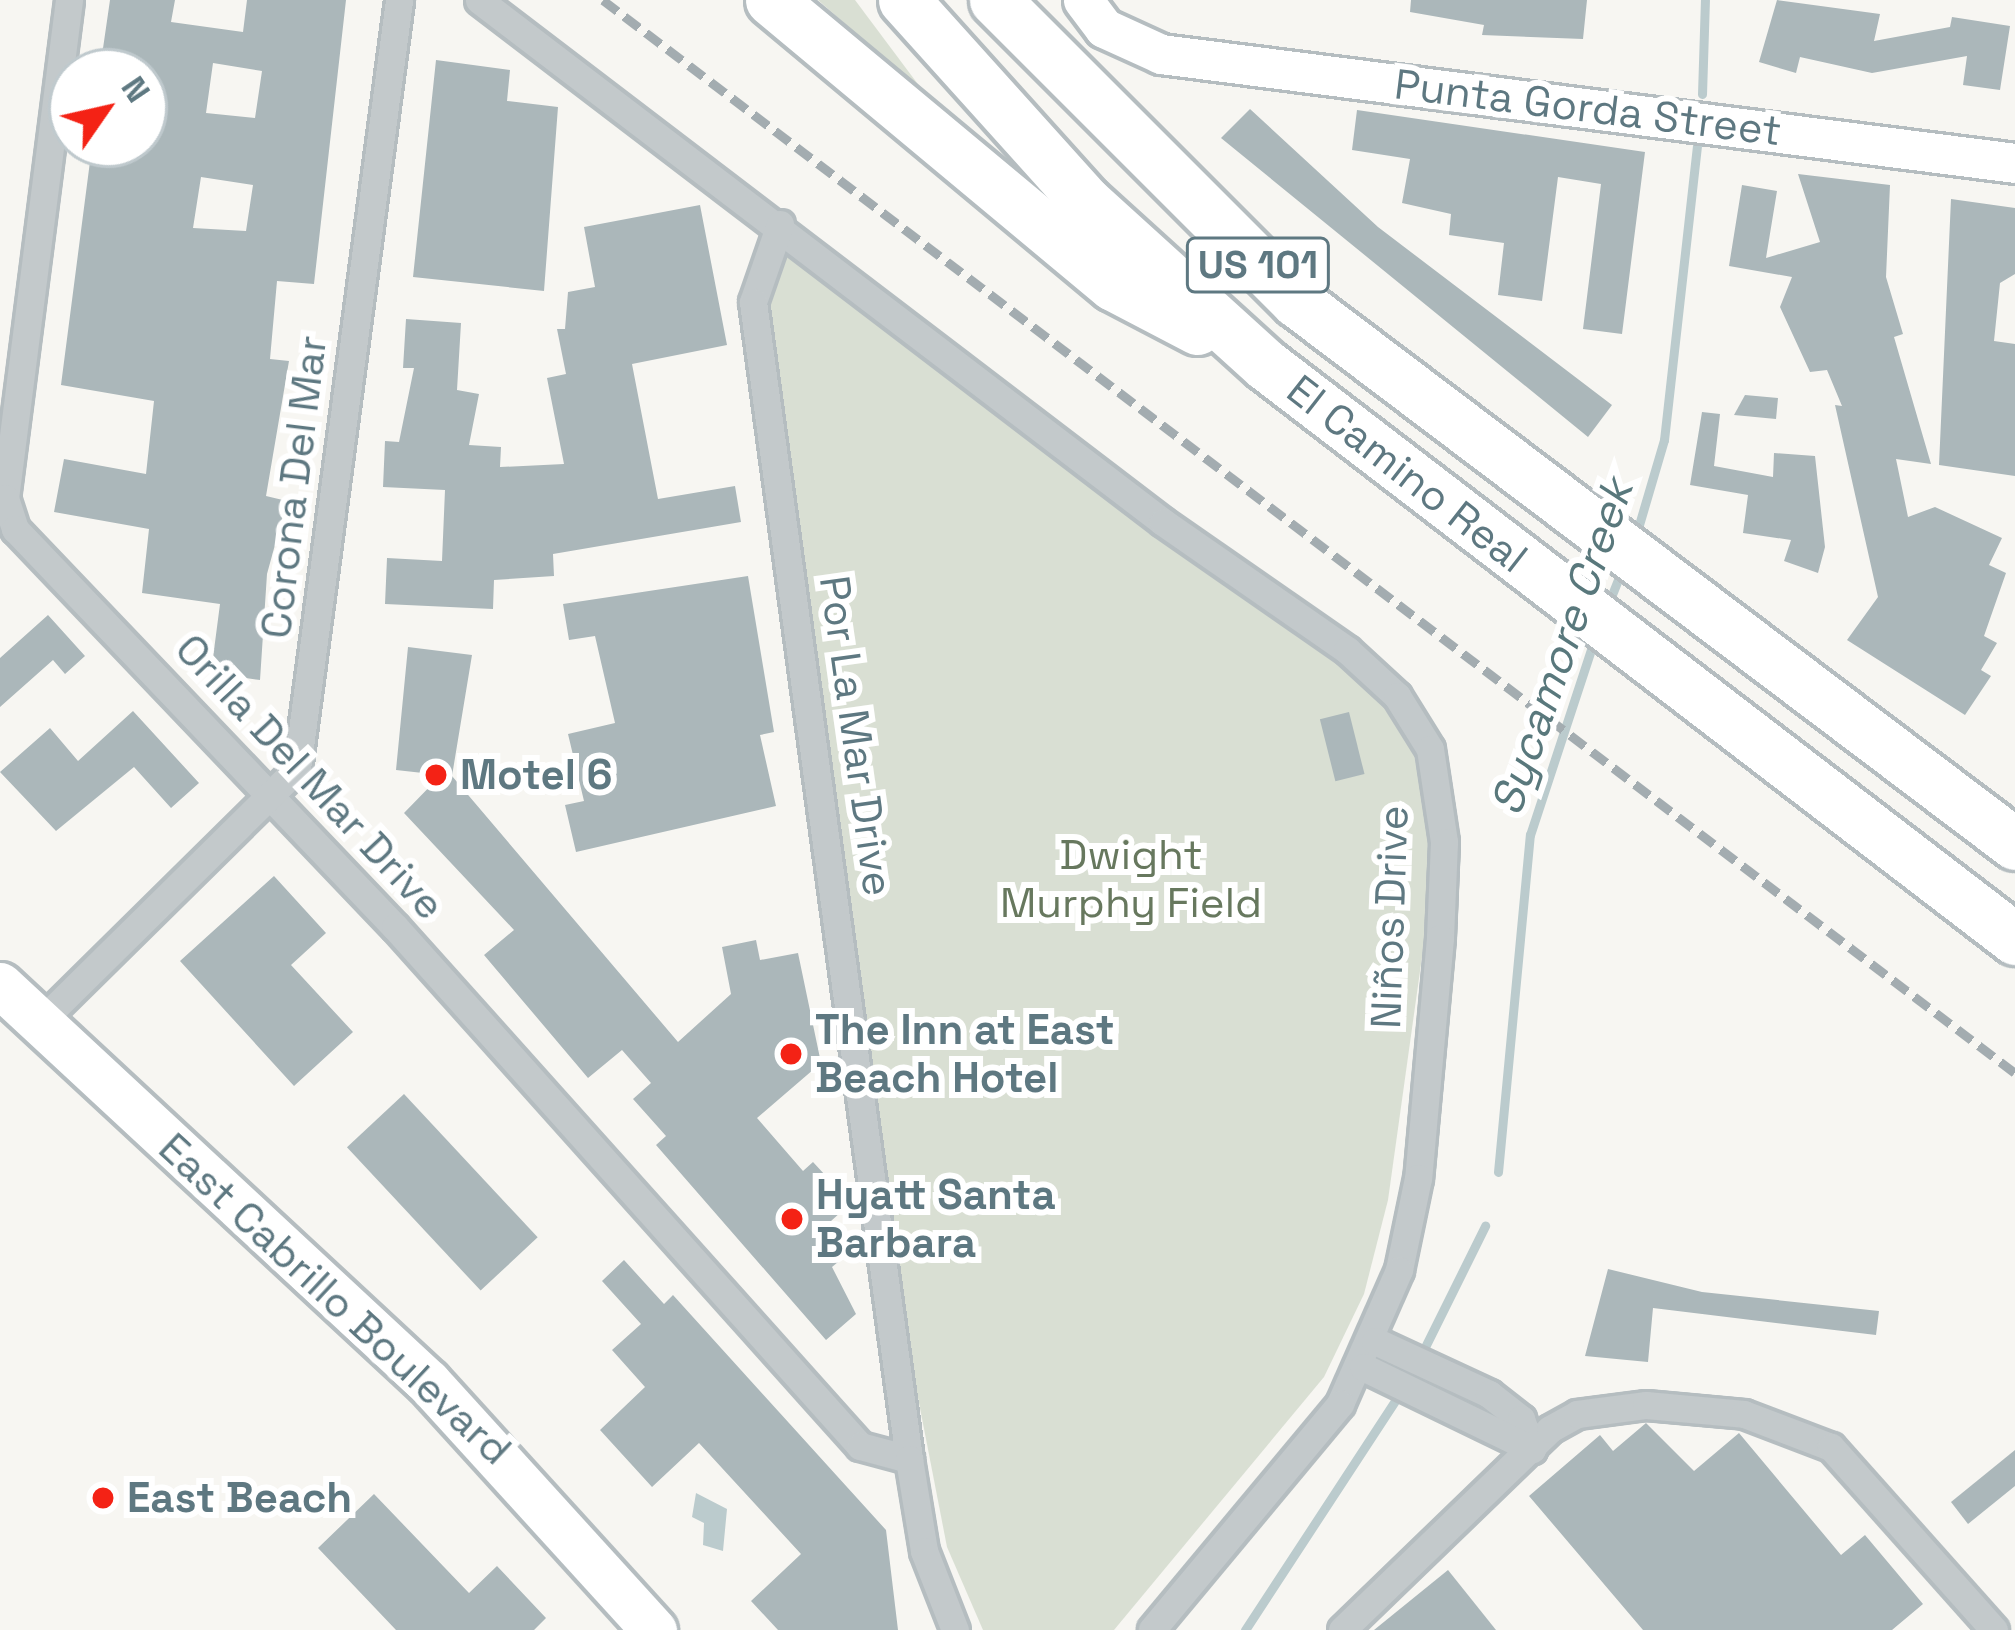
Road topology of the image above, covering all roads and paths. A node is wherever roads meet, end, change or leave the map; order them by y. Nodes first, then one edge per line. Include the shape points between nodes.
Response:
1 (69, 0) edge
2 (399, 0) edge
3 (479, 0) edge
4 (771, 0) edge
5 (904, 0) edge
6 (995, 0) edge
7 (1083, 0) edge
8 (2015, 163) edge
9 (780, 224) junction
10 (1267, 365) junction
11 (273, 798) junction
12 (2015, 844) edge
13 (2015, 939) edge
14 (0, 985) edge
15 (40, 1022) junction
16 (1369, 1354) junction
17 (1532, 1449) junction
18 (909, 1460) junction
19 (654, 1630) edge
20 (955, 1630) edge
21 (1152, 1630) edge
22 (1342, 1630) edge
23 (1994, 1630) edge

1 - 11 street, Orilla Del Mar Drive via 6,514
2 - 11 street, Corona Del Mar via 301,755
3 - 9 street
4 - 10 highway via 1113,285
5 - 10 highway, El Camino Real / US 101 via 1086,202
6 - 12 highway, El Camino Real / US 101 via 1296,301
7 - 8 street, Punta Gorda Street via 1104,28 1161,54
9 - 16 street, Niños Drive via 1163,522 1328,635 1418,721 1444,842 1440,938 1418,1178
9 - 18 street, Por La Mar Drive via 753,302
10 - 13 highway, El Camino Real / US 101
11 - 15 street, Corona Del Mar
11 - 18 street, Orilla Del Mar Drive via 860,1446
14 - 15 main road, East Cabrillo Boulevard
15 - 19 main road, East Cabrillo Boulevard via 428,1382
16 - 17 street via 1489,1394 1520,1419
16 - 21 street, Niños Drive
17 - 22 street
17 - 23 street via 1577,1414 1612,1407 1789,1426 1832,1447
18 - 20 street, Por La Mar Drive via 925,1551

